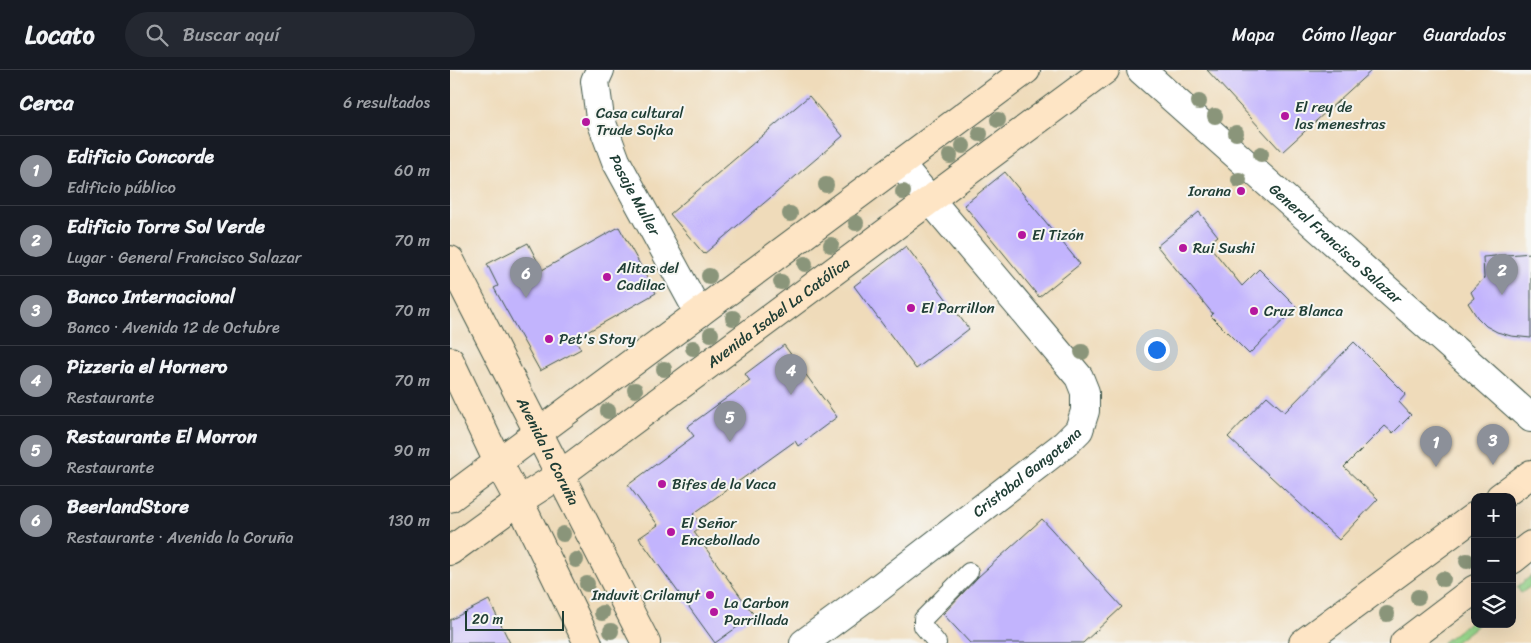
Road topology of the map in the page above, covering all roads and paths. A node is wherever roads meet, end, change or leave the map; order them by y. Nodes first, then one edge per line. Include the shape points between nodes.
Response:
1 (600, 70) edge
2 (1026, 70) edge
3 (1105, 70) edge
4 (1141, 70) edge
5 (900, 164) junction
6 (930, 201) junction
7 (450, 260) edge
8 (699, 313) junction
9 (450, 361) edge
10 (1531, 418) edge
11 (537, 433) junction
12 (498, 462) junction
13 (560, 474) junction
14 (1531, 474) edge
15 (1505, 493) edge
16 (450, 498) edge
17 (519, 501) junction
18 (1471, 519) edge
19 (1531, 545) edge
20 (450, 551) edge
21 (1516, 557) edge
22 (970, 572) dead end
23 (1471, 592) edge
24 (588, 643) edge
25 (646, 643) edge
26 (804, 643) edge
27 (937, 643) edge
28 (1303, 643) edge
29 (1404, 643) edge

1 - 8 street, Pasaje Muller via 595,81 600,118 616,161
2 - 5 street
3 - 6 street, Avenida Isabel La Católica
4 - 10 street, General Francisco Salazar
5 - 6 street, Cristobal Gangotena
5 - 8 street
6 - 13 street, Avenida Isabel La Católica
6 - 26 street, Cristobal Gangotena via 1079,378 1085,392 1080,430
7 - 11 street, Avenida la Coruña
8 - 11 street
9 - 12 street
11 - 12 street
11 - 13 street, Avenida la Coruña
12 - 16 street
12 - 17 street
13 - 17 street, Avenida Isabel La Católica
13 - 25 street, Avenida la Coruña
14 - 15 street
17 - 20 street, Avenida Isabel La Católica
17 - 24 street
18 - 28 street
19 - 21 street
22 - 27 lane via 923,618 923,626
23 - 29 street

